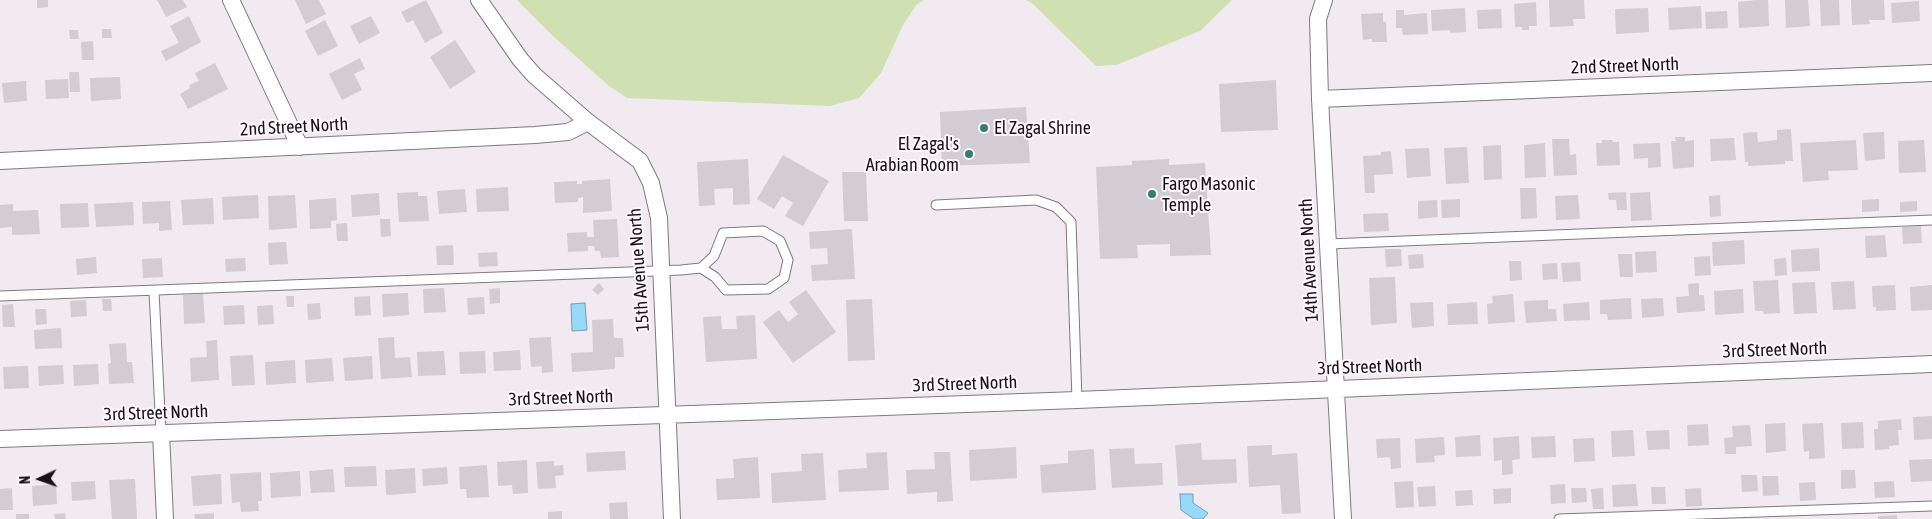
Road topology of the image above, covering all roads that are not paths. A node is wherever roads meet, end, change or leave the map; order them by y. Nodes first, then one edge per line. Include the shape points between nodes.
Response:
1 (230, 0) edge
2 (479, 0) edge
3 (1324, 0) edge
4 (1932, 73) edge
5 (1320, 99) junction
6 (588, 122) junction
7 (300, 147) junction
8 (0, 161) edge
9 (936, 205) dead end
10 (1932, 220) edge
11 (1328, 244) junction
12 (701, 268) junction
13 (661, 271) junction
14 (154, 291) junction
15 (0, 296) edge
16 (1932, 364) edge
17 (1336, 389) junction
18 (1077, 400) junction
19 (666, 414) junction
20 (161, 432) junction
21 (0, 439) edge
22 (1932, 506) edge
23 (165, 519) edge
24 (672, 519) edge
25 (1343, 519) edge
26 (1559, 519) edge

1 - 7 street
2 - 6 street, 15th Avenue North via 534,75
3 - 5 street, 14th Avenue North via 1318,19
4 - 5 street, 2nd Street North
5 - 11 street, 14th Avenue North
6 - 7 street, 2nd Street North via 568,132 535,135
6 - 13 street, 15th Avenue North via 640,161 651,183 659,218
7 - 8 street, 2nd Street North
9 - 18 lane via 1036,200 1056,207 1071,222
10 - 11 lane
11 - 17 street, 14th Avenue North
12 - 12 lane via 726,290 768,289 784,278 788,260 780,241 763,231 723,233 714,256
12 - 13 lane
13 - 14 lane
13 - 19 street, 15th Avenue North
14 - 15 lane
14 - 20 lane
16 - 17 street, 3rd Street North
17 - 18 street, 3rd Street North
17 - 25 street, 14th Avenue North
18 - 19 street, 3rd Street North
19 - 20 street, 3rd Street North
19 - 24 street, 15th Avenue North
20 - 21 street, 3rd Street North
20 - 23 street
22 - 26 lane

